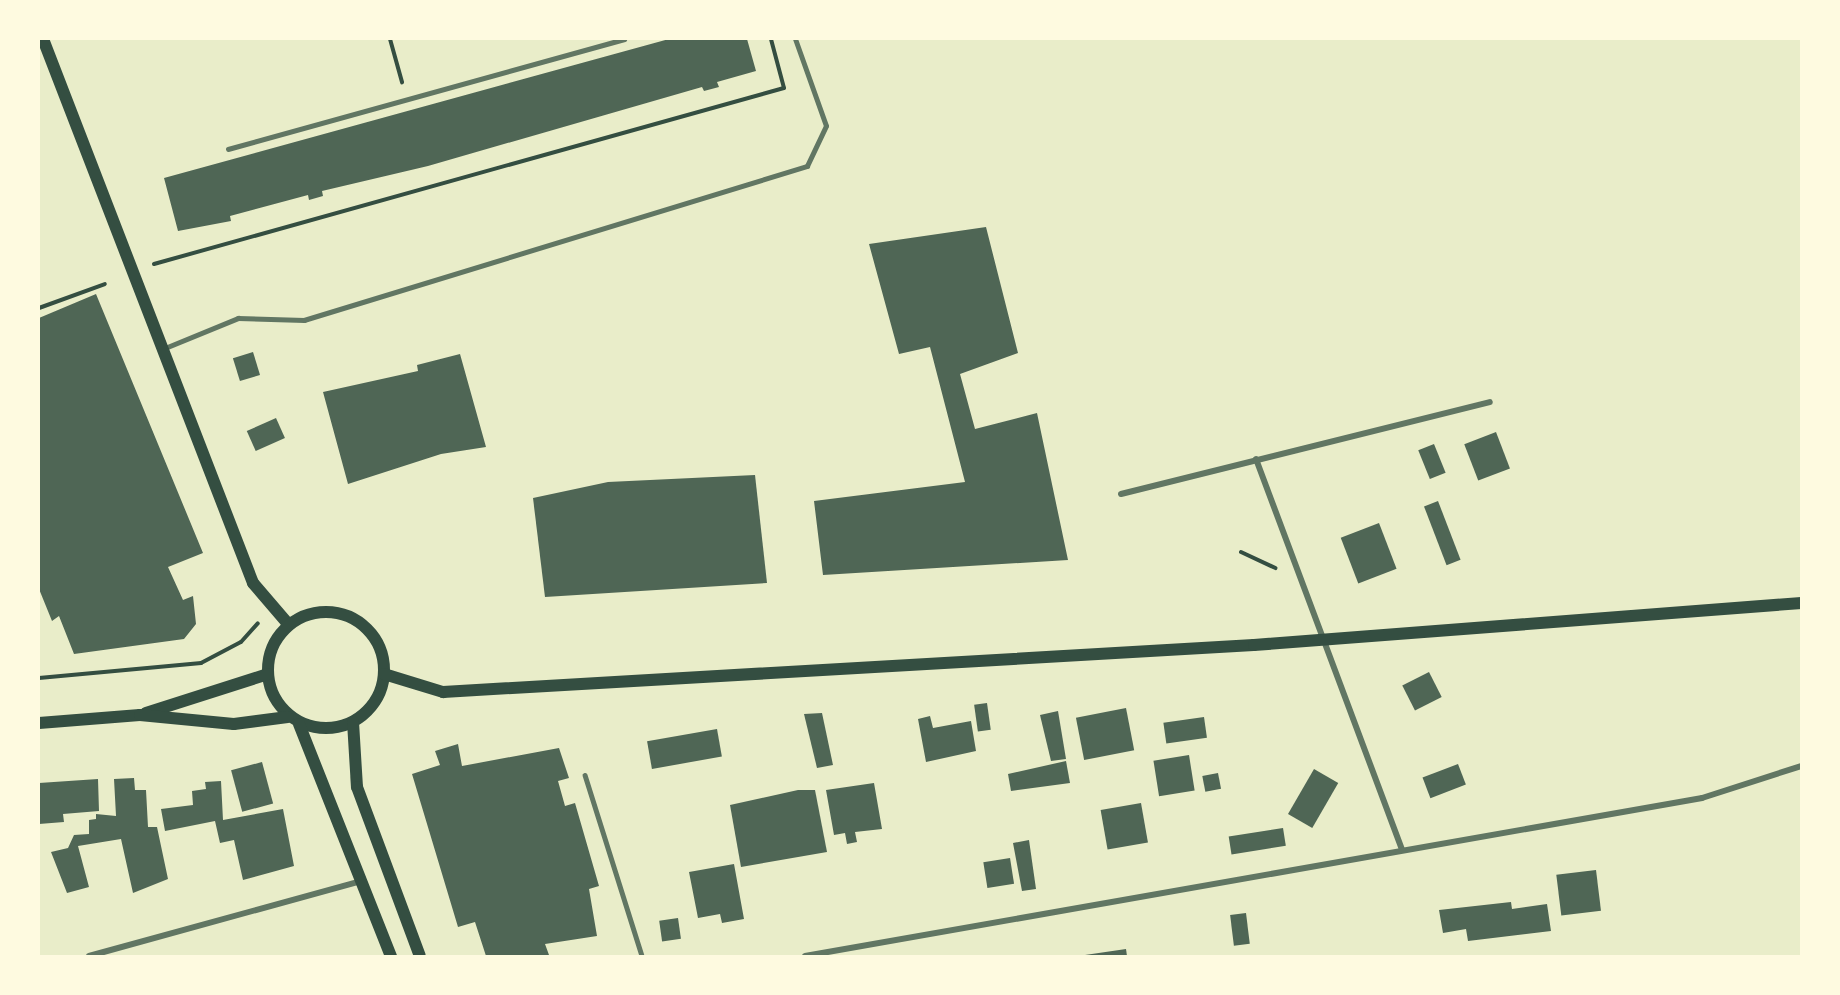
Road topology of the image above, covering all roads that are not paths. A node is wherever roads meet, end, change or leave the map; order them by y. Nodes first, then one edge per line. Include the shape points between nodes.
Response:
1 (43, 39) edge
2 (624, 39) edge
3 (795, 39) edge
4 (228, 149) dead end
5 (165, 348) junction
6 (1490, 402) dead end
7 (1256, 459) junction
8 (1120, 494) dead end
9 (1801, 603) edge
10 (288, 625) junction
11 (1319, 639) junction
12 (384, 674) junction
13 (268, 675) junction
14 (140, 715) junction
15 (288, 717) junction
16 (40, 719) edge
17 (353, 722) junction
18 (299, 724) junction
19 (1801, 766) edge
20 (585, 775) dead end
21 (1402, 850) junction
22 (362, 881) junction
23 (89, 956) edge
24 (391, 956) edge
25 (420, 956) edge
26 (642, 956) edge
27 (805, 956) edge

1 - 5 main road
2 - 4 lane
3 - 5 lane via 826,126 807,166 304,320 238,318
5 - 10 main road via 253,583
6 - 7 street
7 - 8 street
7 - 11 street
9 - 11 main road
10 - 12 main road via 313,613 340,613 364,625 380,647
10 - 13 main road via 274,643
11 - 12 main road via 443,692
11 - 21 street
12 - 17 main road via 369,710
13 - 14 main road
13 - 15 main road
14 - 15 main road via 234,724
14 - 16 main road
15 - 18 main road
17 - 18 main road
17 - 25 main road via 357,787
18 - 22 main road
19 - 21 street via 1702,798
20 - 26 lane
21 - 27 street
22 - 23 street
22 - 24 main road

